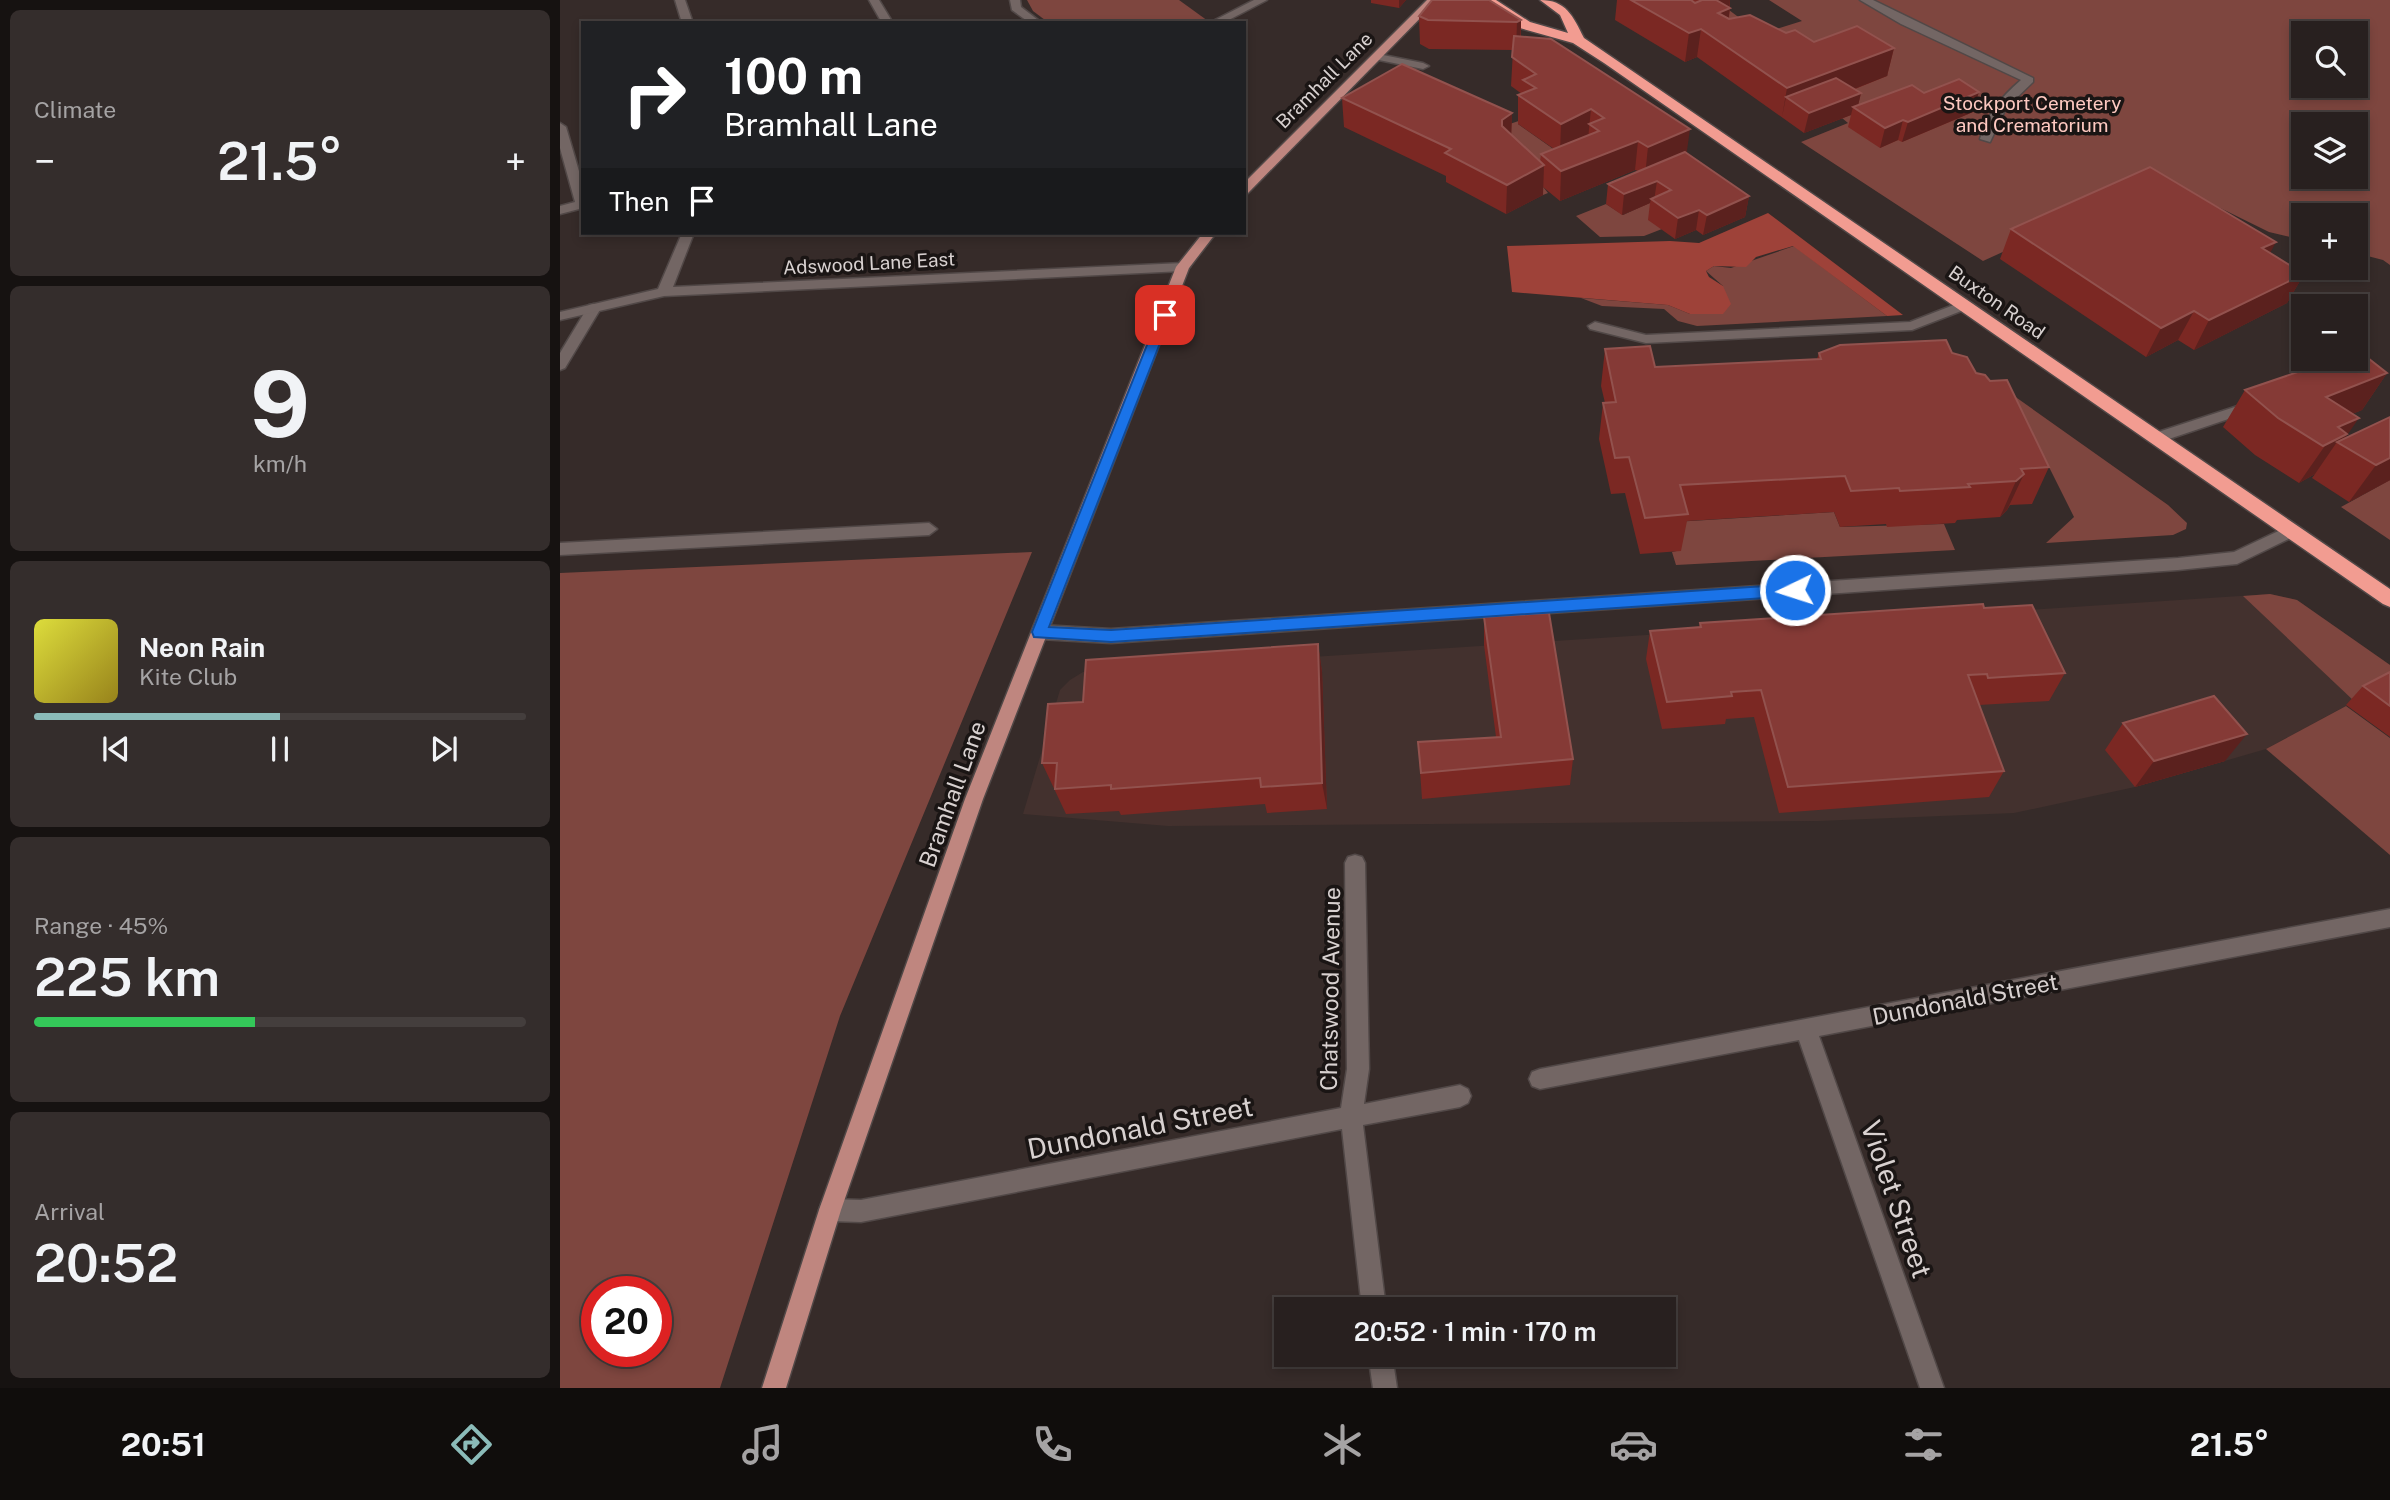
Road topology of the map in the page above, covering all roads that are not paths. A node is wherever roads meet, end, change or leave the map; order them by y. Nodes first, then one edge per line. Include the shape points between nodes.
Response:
1 (680, 0) edge
2 (874, 0) edge
3 (1015, 0) edge
4 (1262, 0) edge
5 (1433, 0) edge
6 (1487, 0) edge
7 (1546, 0) edge
8 (1865, 0) edge
9 (687, 21) edge
10 (887, 21) edge
11 (1034, 21) edge
12 (1218, 21) edge
13 (1578, 40) junction
14 (1378, 57) junction
15 (1423, 66) dead end
16 (560, 127) edge
17 (1986, 139) dead end
18 (1246, 188) edge
19 (581, 200) edge
20 (581, 204) edge
21 (560, 210) edge
22 (687, 235) edge
23 (1208, 235) edge
24 (1183, 267) junction
25 (664, 292) junction
26 (1964, 305) junction
27 (594, 308) junction
28 (560, 316) edge
29 (1595, 326) dead end
30 (560, 365) edge
31 (2270, 401) edge
32 (2157, 438) junction
33 (929, 529) dead end
34 (2291, 531) junction
35 (560, 548) edge
36 (2390, 599) edge
37 (1040, 632) junction
38 (1355, 863) dead end
39 (2390, 918) edge
40 (1806, 1029) junction
41 (1540, 1079) dead end
42 (1460, 1096) dead end
43 (1351, 1116) junction
44 (830, 1210) junction
45 (1373, 1297) edge
46 (1382, 1367) edge
47 (774, 1388) edge
48 (1385, 1388) edge
49 (1932, 1388) edge

1 - 9 street
2 - 10 street
3 - 11 street via 1016,8
4 - 12 street
5 - 14 main road, Bramhall Lane
6 - 13 highway, Buxton Road via 1525,25
7 - 13 highway, Buxton Road via 1565,13
8 - 17 street via 1908,25 1993,59 2029,80 1990,120
13 - 26 highway, Buxton Road
14 - 15 street
14 - 18 main road, Bramhall Lane
16 - 19 street
20 - 21 street
22 - 25 street
23 - 24 main road, Bramhall Lane
24 - 25 street, Adswood Lane East
24 - 37 main road, Bramhall Lane
25 - 27 street, Adswood Lane East
26 - 29 street via 1912,326 1646,339
26 - 32 highway, Buxton Road
27 - 28 street, Adswood Lane East
27 - 30 street
31 - 32 street
32 - 34 highway, Buxton Road
33 - 35 street
34 - 36 highway, Buxton Road
34 - 37 street via 2237,558 2178,564 1111,636
37 - 44 main road, Bramhall Lane via 974,799
38 - 43 street, Chatswood Avenue via 1358,1069
39 - 40 street, Dundonald Street
40 - 41 street, Dundonald Street
40 - 49 street, Violet Street
42 - 43 street, Dundonald Street
43 - 44 street, Dundonald Street via 861,1211
43 - 45 street, Chatswood Avenue
44 - 47 main road, Bramhall Lane
46 - 48 street

